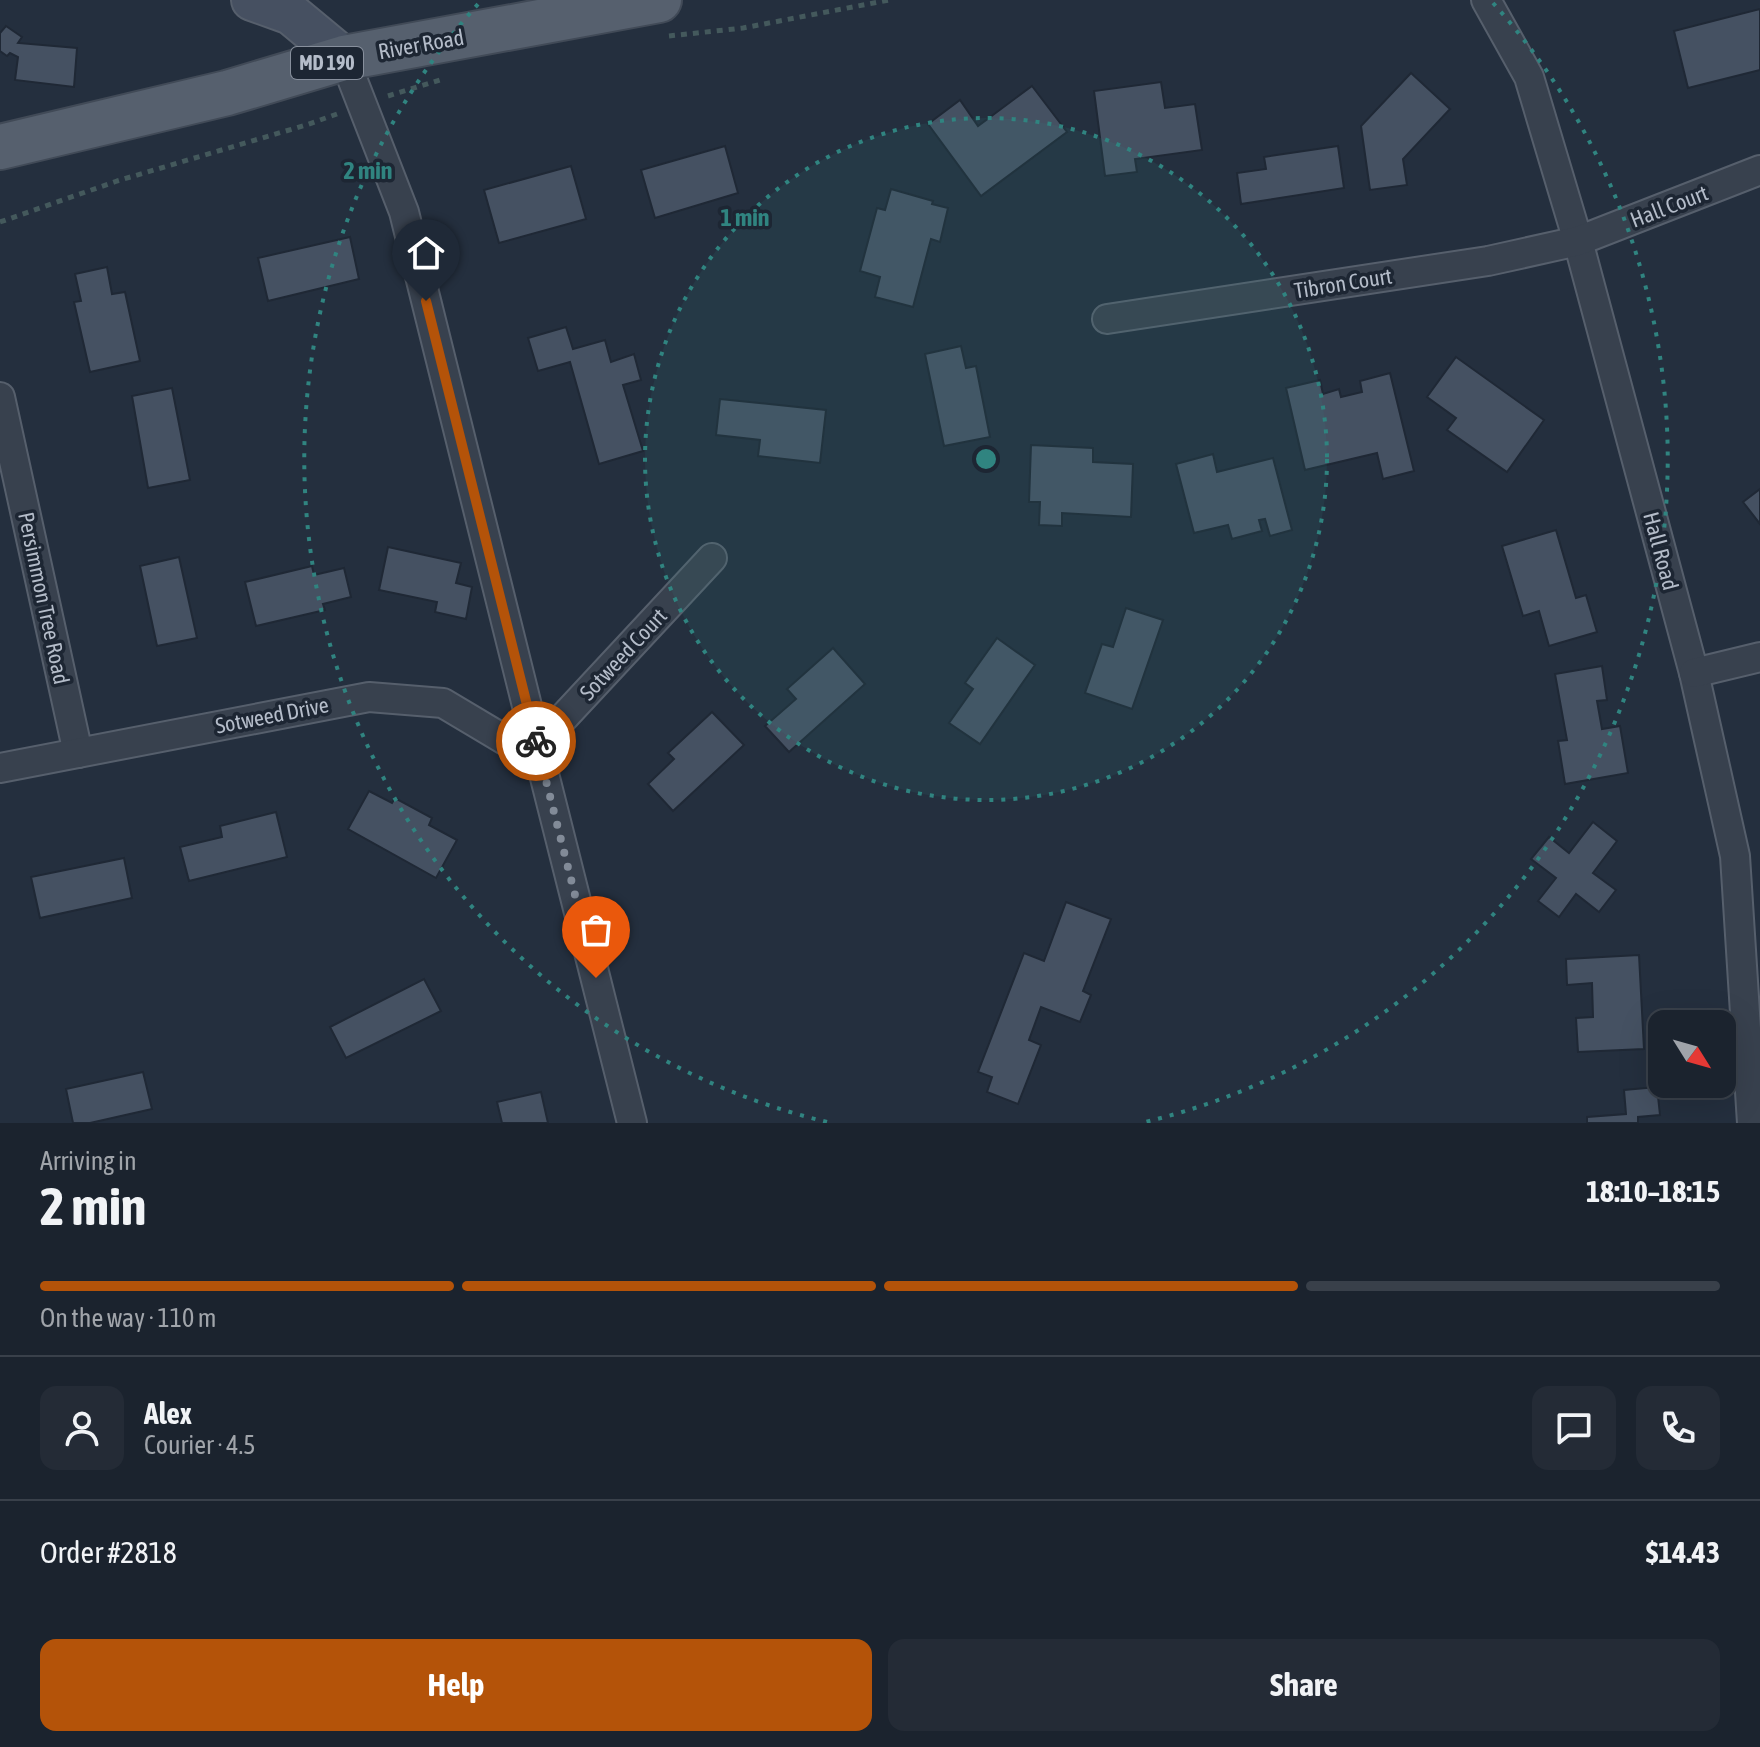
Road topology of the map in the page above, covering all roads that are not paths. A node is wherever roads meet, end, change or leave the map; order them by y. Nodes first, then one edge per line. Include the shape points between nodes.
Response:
1 (252, 0) edge
2 (1486, 0) edge
3 (662, 18) edge
4 (344, 58) junction
5 (0, 147) edge
6 (1760, 170) edge
7 (1578, 241) junction
8 (1107, 319) dead end
9 (0, 397) edge
10 (712, 558) dead end
11 (1760, 657) edge
12 (1694, 673) junction
13 (537, 746) junction
14 (78, 753) junction
15 (0, 768) edge
16 (632, 1123) edge
17 (1752, 1123) edge

1 - 4 main road via 291,14
2 - 7 street, Hall Road via 1529,77
3 - 4 main road, River Road / MD 190
4 - 5 main road, River Road / MD 190 via 227,93
4 - 13 street via 404,212
6 - 7 street, Hall Court
7 - 8 street, Tibron Court via 1488,261
7 - 12 street, Hall Road
9 - 14 street, Persimmon Tree Road
10 - 13 street, Sotweed Court
11 - 12 street
12 - 17 street, Hall Road via 1735,856
13 - 14 street, Sotweed Drive via 505,740 443,703 369,697
13 - 16 street
14 - 15 street, Sotweed Drive

